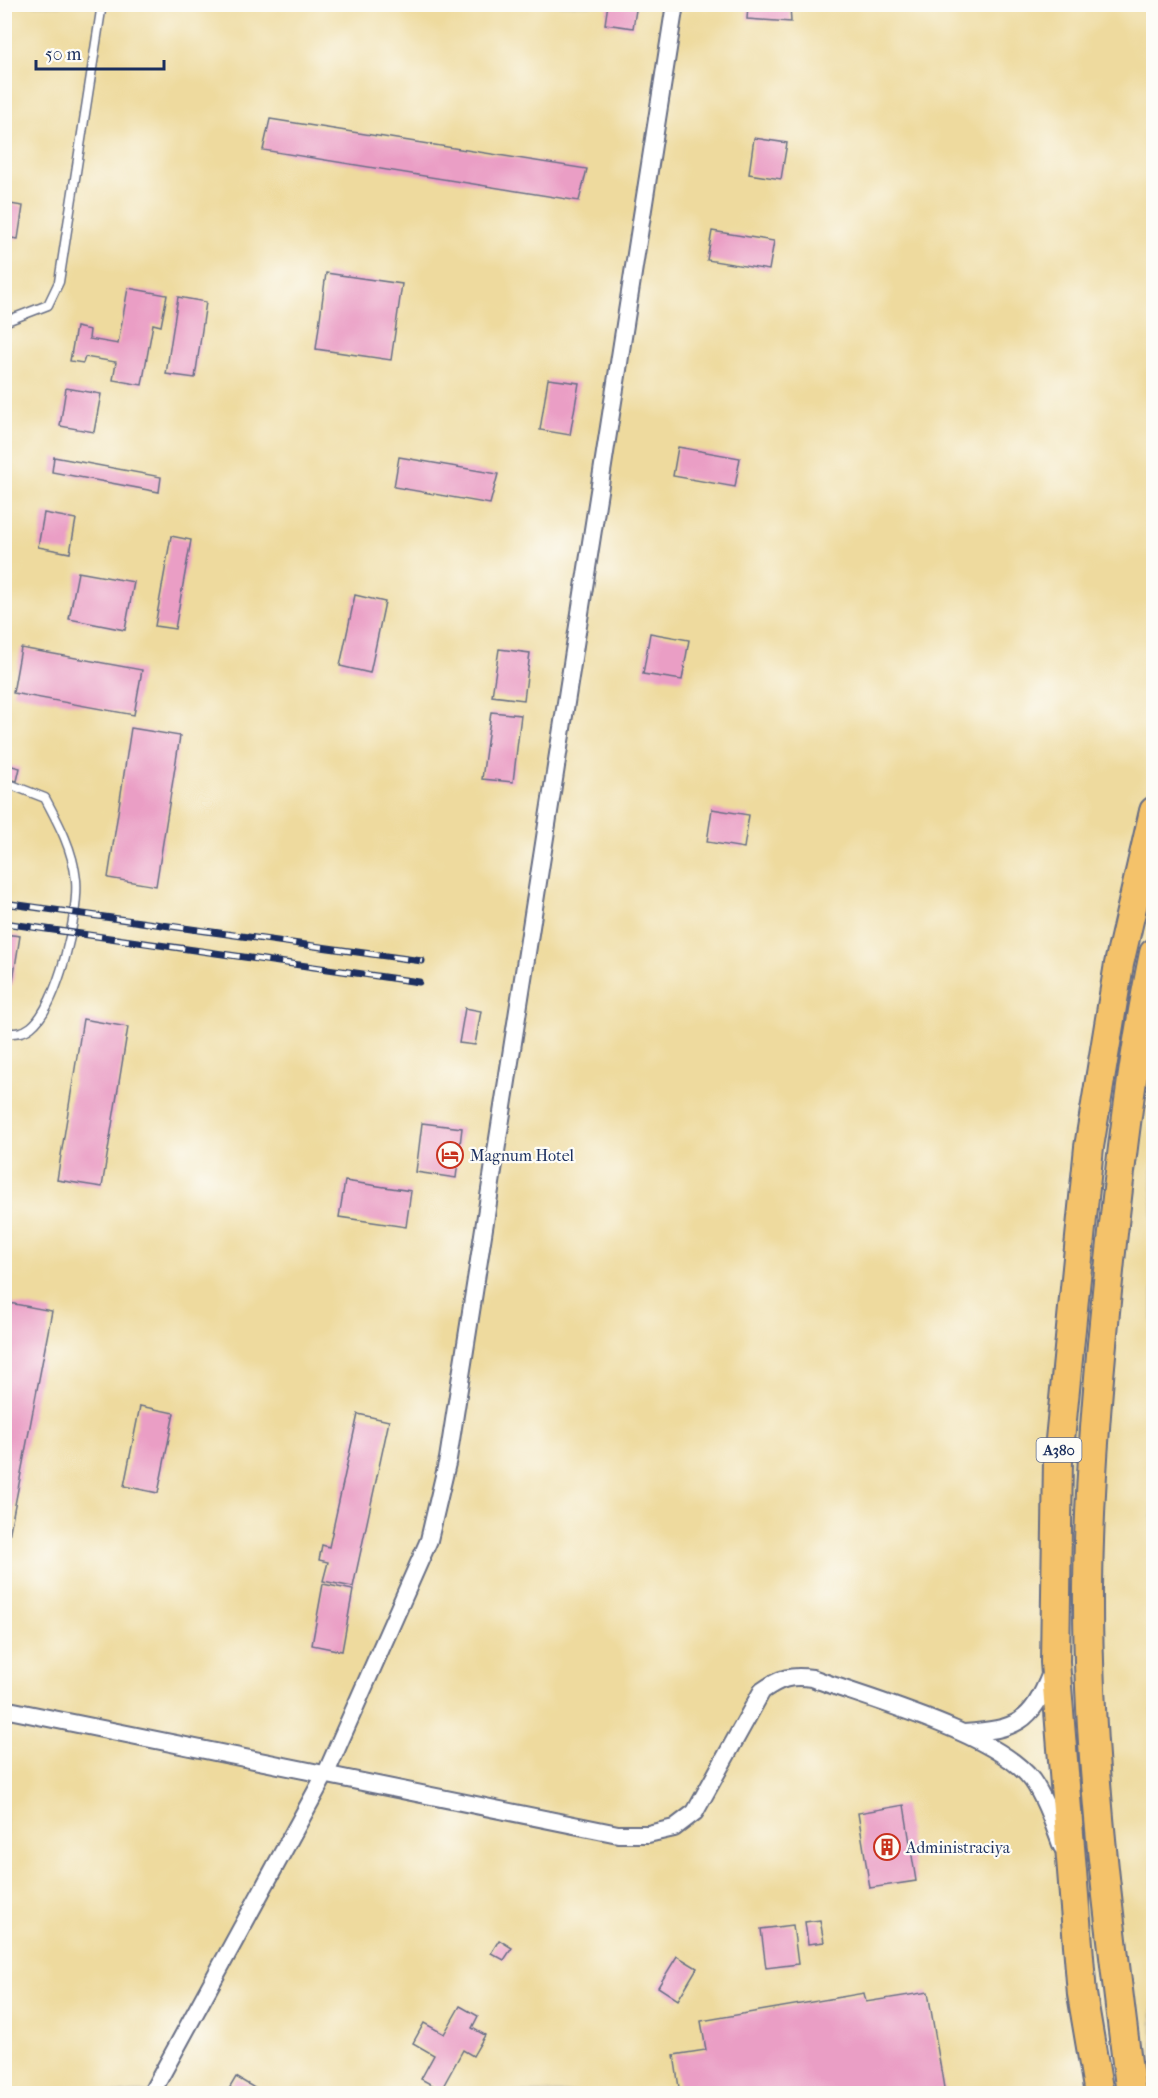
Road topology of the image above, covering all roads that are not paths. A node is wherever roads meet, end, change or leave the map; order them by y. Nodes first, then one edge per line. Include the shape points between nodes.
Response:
1 (102, 4) edge
2 (675, 4) edge
3 (4, 322) edge
4 (4, 783) edge
5 (1154, 811) edge
6 (1154, 953) edge
7 (4, 1032) edge
8 (1058, 1520) junction
9 (1091, 1521) junction
10 (1055, 1662) junction
11 (4, 1709) edge
12 (964, 1733) junction
13 (326, 1773) junction
14 (1072, 1873) junction
15 (151, 2094) edge
16 (1099, 2094) edge
17 (1131, 2094) edge

1 - 3 lane via 59,282 48,305
2 - 13 street via 448,1459 429,1540
4 - 7 lane via 45,798 73,857 77,883 65,964 48,1004 32,1027 19,1033
5 - 8 highway, A380 via 1119,964 1089,1147 1058,1460
6 - 9 highway, A380 via 1121,1159 1101,1351
8 - 9 highway
8 - 10 highway, A380
9 - 17 highway, A380 via 1088,1590 1094,1745 1107,1900
10 - 12 street via 1040,1702 1018,1723 995,1731
10 - 14 highway, A380
11 - 13 street
12 - 13 street via 812,1678 793,1676 777,1680 762,1690 695,1812 674,1828 648,1834 618,1834
12 - 14 street via 1005,1756 1032,1780
13 - 15 street
14 - 16 highway, A380 via 1082,1994

